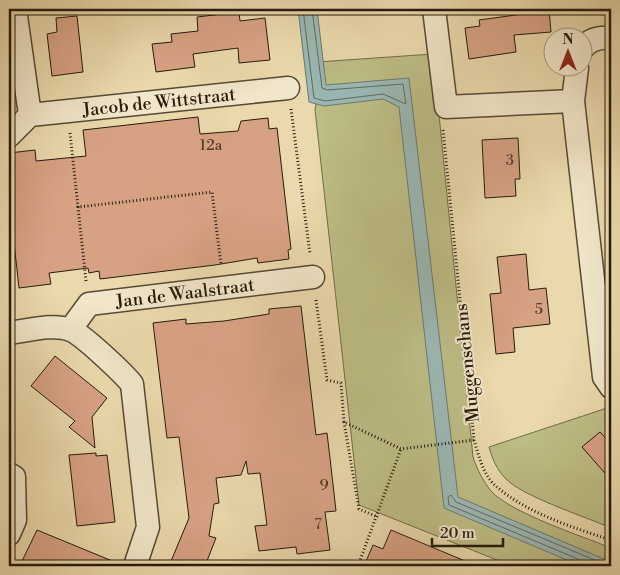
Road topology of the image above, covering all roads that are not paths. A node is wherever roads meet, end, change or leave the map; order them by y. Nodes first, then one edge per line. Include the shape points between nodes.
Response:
1 (15, 9) edge
2 (434, 9) edge
3 (611, 38) edge
4 (592, 41) edge
5 (576, 78) edge
6 (288, 88) dead end
7 (573, 101) junction
8 (30, 115) junction
9 (9, 136) edge
10 (312, 277) dead end
11 (70, 330) junction
12 (9, 333) edge
13 (611, 387) edge
14 (9, 474) edge
15 (9, 534) edge
16 (135, 566) edge

1 - 8 street
2 - 7 street via 446,107
3 - 4 street via 600,37
5 - 7 street
6 - 8 street, Jacob de Wittstraat
7 - 13 street via 604,377
8 - 9 street
10 - 11 street, Jan de Waalstraat via 89,304
11 - 12 street via 50,328
11 - 16 street via 121,371 132,384 148,527
14 - 15 street via 14,477 15,520

